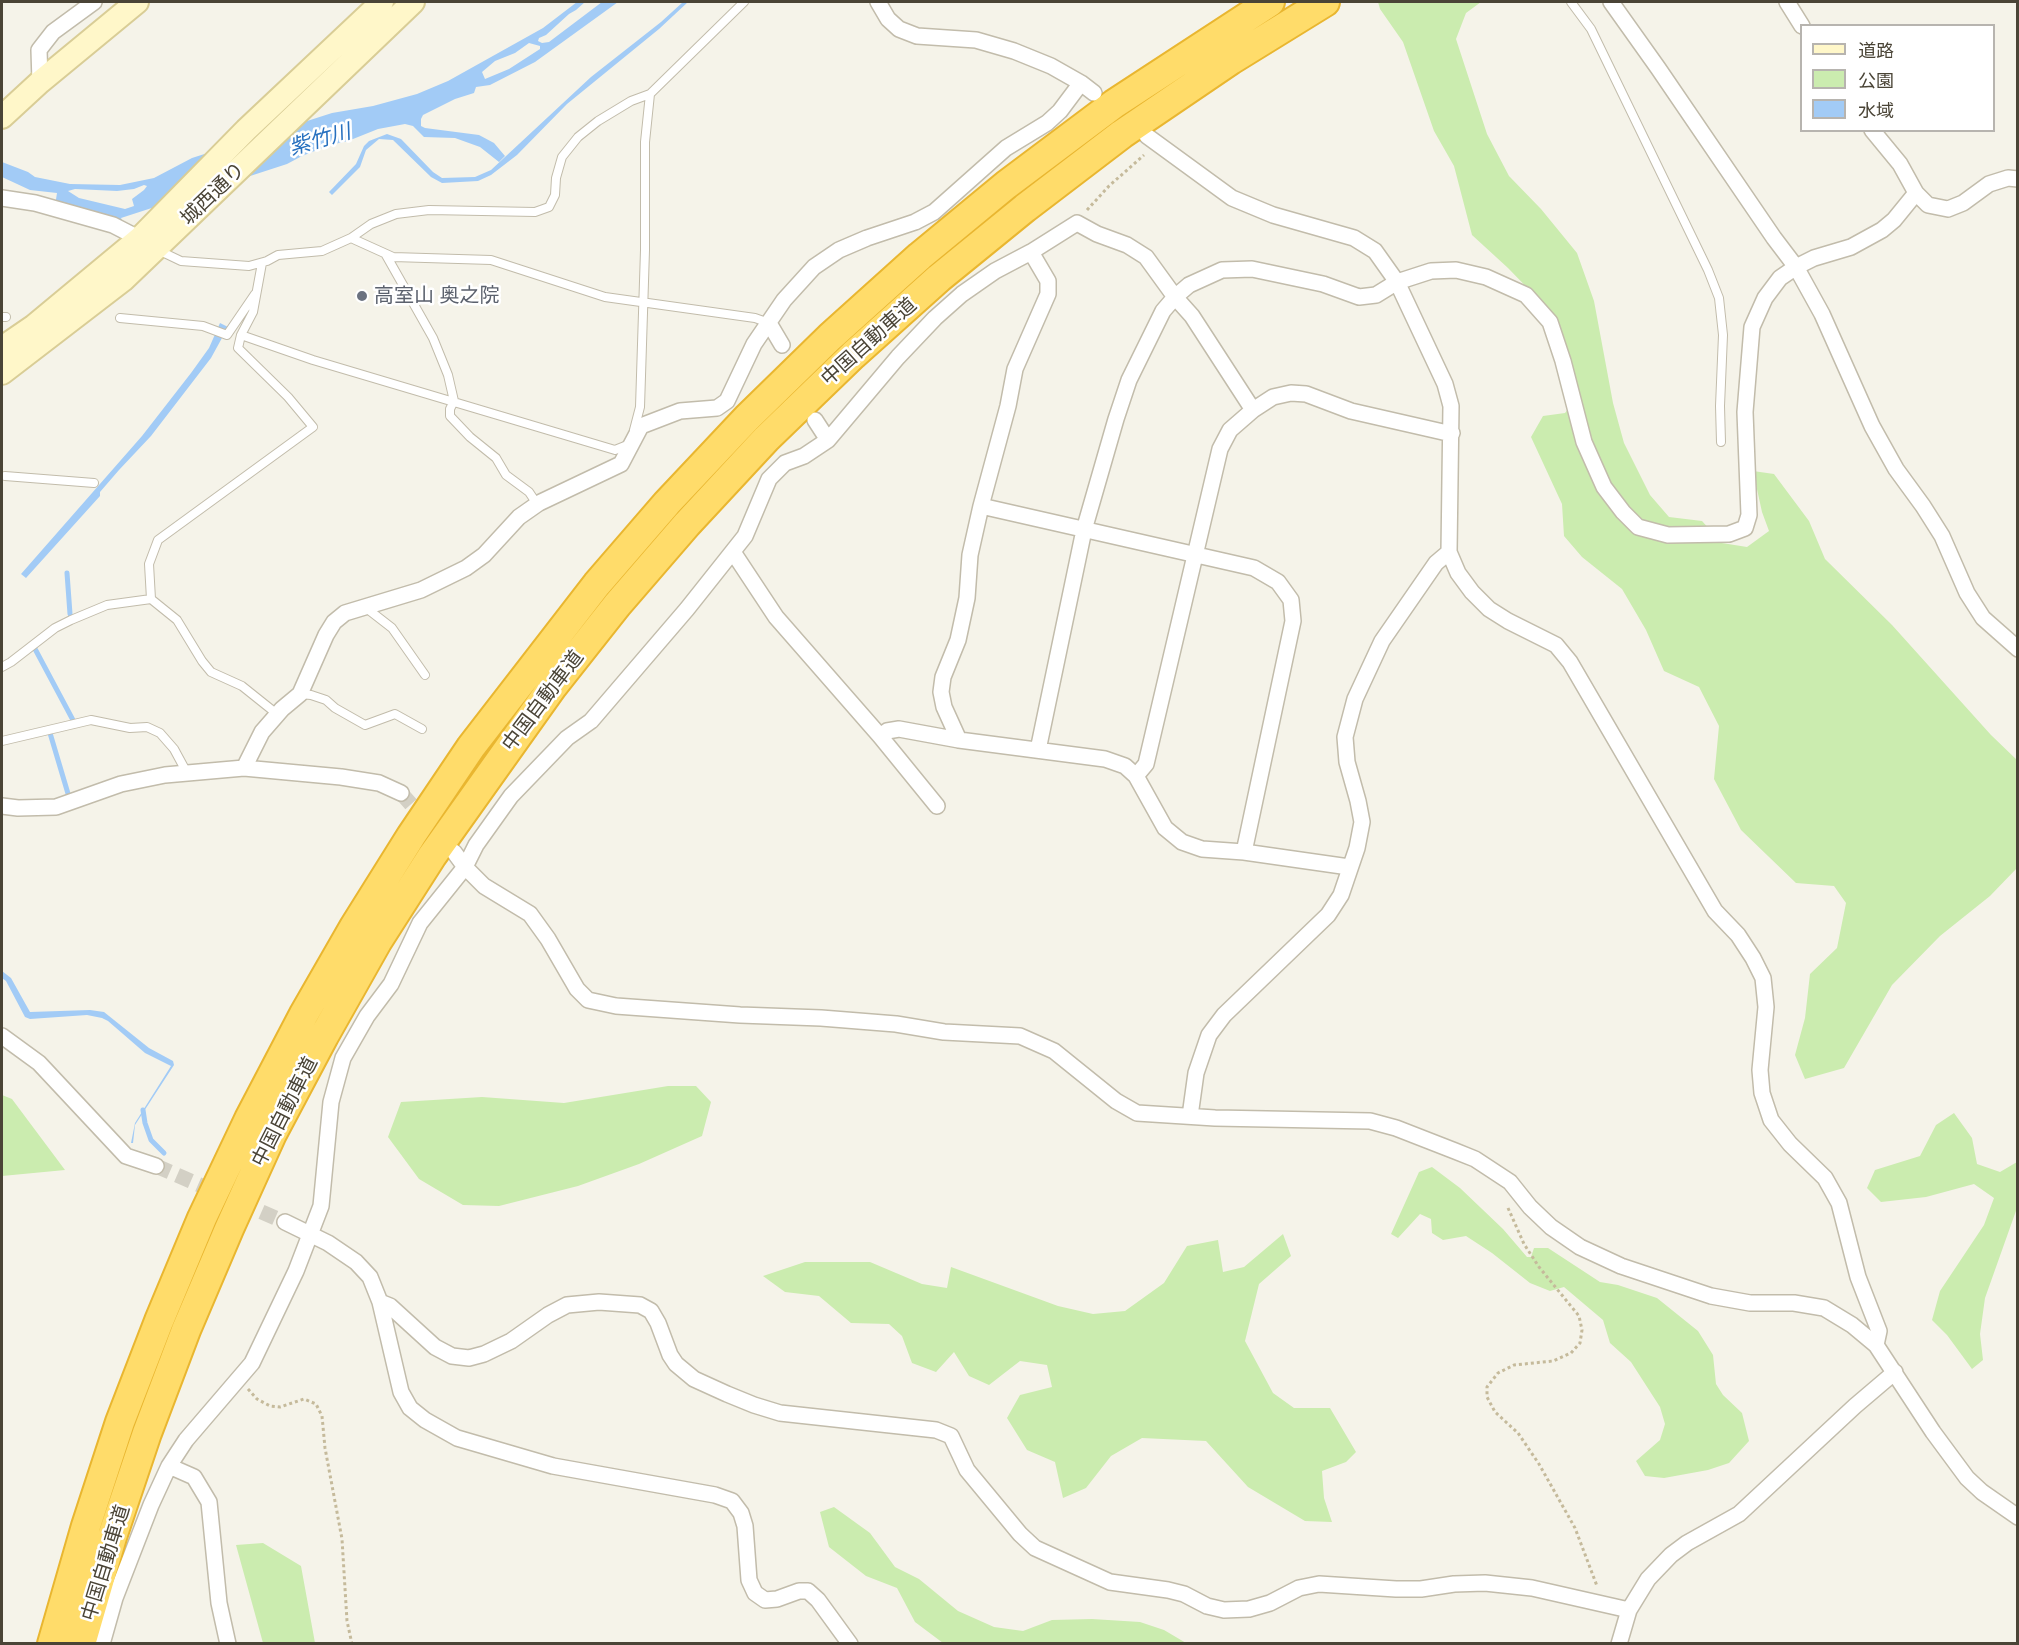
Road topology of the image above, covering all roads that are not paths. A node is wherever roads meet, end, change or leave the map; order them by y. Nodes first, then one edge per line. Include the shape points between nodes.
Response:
1 (94, 2) edge
2 (137, 2) edge
3 (382, 2) edge
4 (413, 2) edge
5 (744, 2) edge
6 (878, 2) edge
7 (1270, 2) edge
8 (1325, 2) edge
9 (1571, 2) edge
10 (1611, 2) edge
11 (1787, 2) edge
12 (1801, 24) edge
13 (40, 82) junction
14 (1081, 82) junction
15 (1094, 93) dead end
16 (650, 94) junction
17 (2, 117) edge
18 (1874, 132) edge
19 (1152, 140) road end
20 (2018, 179) edge
21 (1916, 193) junction
22 (2, 198) edge
23 (351, 238) junction
24 (148, 243) junction
25 (1031, 252) junction
26 (386, 255) junction
27 (262, 262) junction
28 (1796, 267) junction
29 (1397, 282) junction
30 (257, 291) junction
31 (1174, 297) junction
32 (642, 303) junction
33 (120, 318) dead end
34 (769, 323) junction
35 (240, 335) junction
36 (783, 345) dead end
37 (2, 348) edge
38 (2, 373) edge
39 (454, 401) junction
40 (1253, 410) junction
41 (815, 420) dead end
42 (1452, 433) junction
43 (828, 440) junction
44 (633, 441) junction
45 (1722, 442) dead end
46 (3, 476) edge
47 (94, 483) dead end
48 (537, 504) junction
49 (981, 506) junction
50 (1084, 530) junction
51 (733, 552) junction
52 (1449, 552) junction
53 (1194, 555) junction
54 (151, 599) junction
55 (365, 608) junction
56 (2018, 649) edge
57 (2, 667) edge
58 (425, 675) dead end
59 (300, 694) junction
60 (277, 714) junction
61 (422, 729) dead end
62 (880, 736) junction
63 (959, 740) junction
64 (2, 741) edge
65 (1038, 750) junction
66 (244, 768) junction
67 (187, 773) junction
68 (1136, 776) junction
69 (402, 793) tunnel mouth
70 (2, 806) edge
71 (937, 806) dead end
72 (454, 852) dead end
73 (1244, 852) junction
74 (465, 867) junction
75 (1349, 867) junction
76 (2, 1036) edge
77 (1190, 1116) junction
78 (156, 1166) tunnel mouth
79 (285, 1222) tunnel mouth
80 (311, 1235) junction
81 (380, 1302) junction
82 (1876, 1345) junction
83 (1895, 1372) junction
84 (169, 1466) junction
85 (2018, 1517) edge
86 (1629, 1610) junction
87 (52, 1644) edge
88 (81, 1644) edge
89 (102, 1644) edge
90 (228, 1644) edge
91 (850, 1644) edge
92 (1619, 1644) edge

1 - 13 street via 53,32 39,50
2 - 13 street
3 - 24 street, 城西通り via 166,211
4 - 24 street, 城西通り via 206,200
5 - 16 lane
6 - 14 street via 899,29 917,36 976,40 1014,51
7 - 87 highway, 中国自動車道 via 1114,104 1006,185 830,337 667,503 597,584 471,747 354,927 304,1014 202,1218 120,1422
8 - 88 highway, 中国自動車道 via 1122,134 930,286 766,439 656,560 553,686 432,856 383,933 272,1134 186,1330 147,1433
9 - 45 lane via 1591,29 1719,298 1723,335
10 - 28 street
11 - 12 street
13 - 17 street
14 - 15 street
14 - 34 street via 1054,117 1006,148 934,212 839,250 814,267
16 - 23 lane via 623,106 578,137 562,157 549,207 535,212 429,210 396,214
16 - 32 lane via 645,141
18 - 21 street via 1900,164
19 - 29 street via 1233,198 1273,215 1354,238 1376,251
20 - 21 street via 1989,184 1948,209 1928,205
21 - 28 street via 1882,230 1851,247
22 - 24 street via 113,225
23 - 26 lane
23 - 27 lane via 322,251 278,255
24 - 27 lane via 181,261 249,266
24 - 37 street, 城西通り
24 - 38 street, 城西通り via 123,280
25 - 31 street via 1077,222 1146,257
25 - 43 street via 995,271 935,318
25 - 49 street via 1048,281 1048,294 1015,369
26 - 32 lane via 491,260 605,297
26 - 39 lane via 433,338
27 - 30 lane
28 - 29 street via 1780,278 1765,298 1752,327 1745,412 1749,515 1745,528 1729,534 1707,535 1668,534 1638,527 1604,487 1584,442 1550,322 1526,295 1486,277 1456,270 1431,271
28 - 56 street via 1822,314 1872,426 1942,536 1968,593 1983,618
29 - 31 street via 1376,295 1359,297 1323,284 1252,269 1222,270 1189,285
29 - 42 street via 1445,384
30 - 33 lane via 227,335 203,326
30 - 35 lane via 253,312
31 - 40 street via 1192,316
31 - 50 street via 1163,311 1130,380
32 - 34 lane
32 - 44 lane via 640,407
34 - 36 street
34 - 44 street via 754,344 727,401 717,408 680,411 658,418 641,426
35 - 39 lane
35 - 54 lane via 238,348 313,427 158,540 149,564
39 - 44 lane via 615,450
39 - 48 lane via 450,416 496,458 506,475 529,492
40 - 42 street via 1273,397 1306,393 1351,411
40 - 53 street via 1230,430 1220,448
41 - 43 street
42 - 52 street
43 - 51 street via 785,463 769,479 745,536
44 - 48 street via 621,464
46 - 47 lane
48 - 55 street via 466,568 421,590
49 - 50 street
49 - 63 street via 970,555 968,598 941,692
50 - 53 street
50 - 65 street
51 - 62 street via 776,617
51 - 74 street via 591,722 567,738 511,796
52 - 75 street via 1436,563 1382,641 1355,699 1345,736 1347,762 1362,822
52 - 82 street via 1458,573 1489,609 1556,645 1570,662 1715,911 1753,958 1763,978 1766,1007 1761,1093 1771,1120 1825,1178 1839,1203 1858,1277 1879,1331
53 - 68 street via 1146,764
53 - 73 street via 1254,568 1278,582 1290,600 1293,621
54 - 57 lane via 107,605 71,620
54 - 60 lane via 177,620 212,672 242,686
55 - 58 lane via 392,628
55 - 59 street via 345,613 334,622
59 - 60 street
59 - 61 lane via 326,700 365,725 396,714
60 - 66 street via 262,732
62 - 63 street via 899,729
62 - 71 street
63 - 65 street
64 - 67 lane via 91,720 130,728 147,727 160,733 174,749
65 - 68 street via 1105,759 1125,766
66 - 67 street
66 - 69 street via 379,783
67 - 70 street via 122,784 56,807
68 - 73 street via 1165,828 1182,842 1202,849
72 - 74 street
73 - 75 street
74 - 77 street via 484,886 530,914 588,1000 616,1006 821,1018 1020,1036 1054,1051 1137,1113
74 - 80 street via 420,923 391,984 343,1058 331,1102 321,1206
75 - 77 street via 1341,895 1328,915 1224,1015 1209,1035 1196,1073
76 - 78 street via 39,1063 126,1156
77 - 82 street via 1370,1121 1396,1128 1475,1159 1510,1182 1551,1227 1580,1247 1621,1266 1711,1296 1824,1308 1852,1324
79 - 80 street
80 - 81 street via 356,1262 370,1277
80 - 84 street via 252,1364 186,1440
81 - 86 street via 390,1306 435,1347 452,1356 469,1358 511,1341 567,1305 640,1305 651,1311 676,1364 694,1379 754,1406 780,1413 936,1430 951,1436 967,1470 1035,1548 1110,1582 1168,1590 1207,1606 1249,1609 1319,1584 1421,1589 1485,1583 1532,1588
81 - 91 street via 401,1392 410,1408 425,1420 457,1438 553,1466 732,1501 745,1526 749,1580 755,1593 765,1600 808,1591
82 - 83 street
83 - 85 street via 1967,1478
83 - 86 street via 1739,1514 1671,1555 1648,1579
84 - 89 street via 115,1598
84 - 90 street via 195,1478 209,1502 219,1603
86 - 92 street

